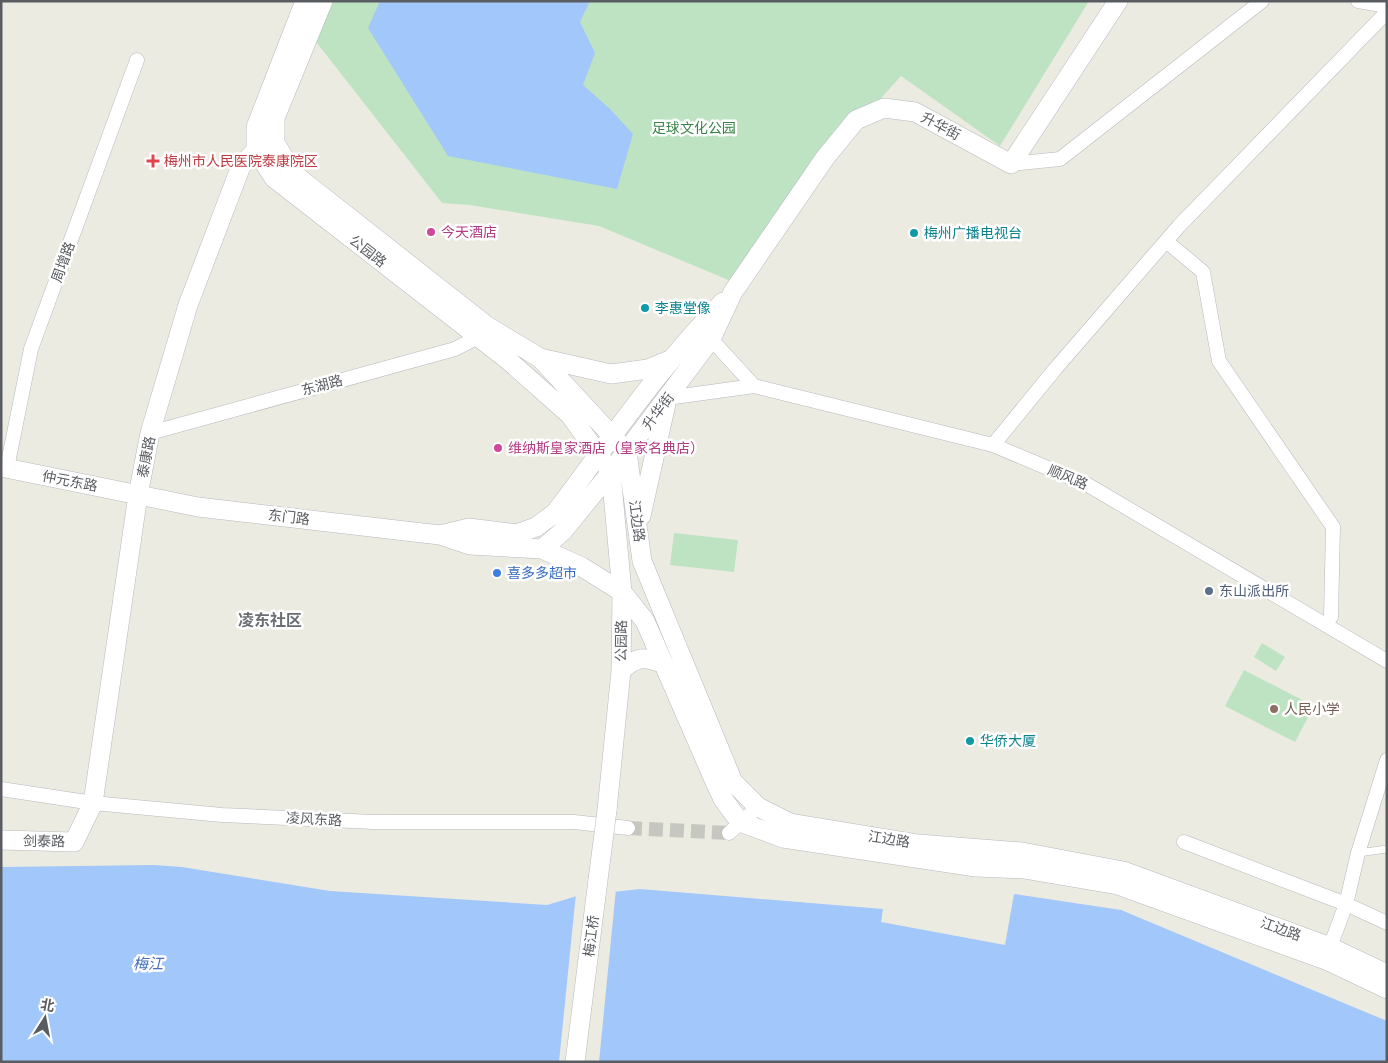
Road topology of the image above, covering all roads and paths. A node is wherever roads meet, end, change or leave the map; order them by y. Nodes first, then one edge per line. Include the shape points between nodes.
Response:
1 (305, 1) edge
2 (322, 1) edge
3 (1118, 1) edge
4 (1262, 1) edge
5 (1358, 1) edge
6 (1387, 6) edge
7 (1387, 12) edge
8 (137, 60) dead end
9 (275, 143) junction
10 (256, 150) junction
11 (1011, 164) junction
12 (1166, 241) junction
13 (733, 292) junction
14 (483, 331) junction
15 (711, 339) junction
16 (540, 358) junction
17 (672, 359) junction
18 (754, 386) junction
19 (667, 398) junction
20 (150, 433) junction
21 (613, 436) junction
22 (992, 445) junction
23 (627, 452) junction
24 (599, 455) junction
25 (4, 467) edge
26 (611, 472) junction
27 (138, 494) junction
28 (638, 527) junction
29 (440, 535) junction
30 (542, 549) junction
31 (622, 592) junction
32 (1330, 617) dead end
33 (1387, 661) edge
34 (664, 664) junction
35 (621, 671) junction
36 (1387, 760) edge
37 (1, 789) edge
38 (93, 802) junction
39 (758, 806) junction
40 (607, 810) joint
41 (628, 828) tunnel mouth
42 (734, 828) junction
43 (1, 840) edge
44 (1184, 842) dead end
45 (1387, 849) edge
46 (1358, 853) junction
47 (1346, 904) junction
48 (1387, 923) edge
49 (1330, 947) junction
50 (1387, 974) edge
51 (1387, 989) edge
52 (575, 1062) edge

1 - 10 main road via 256,127
2 - 9 main road via 275,118
3 - 11 main road
4 - 11 street via 1060,159
5 - 6 street
7 - 12 street
8 - 25 street, 周增路 via 31,349
9 - 10 main road, 泰康路
9 - 14 main road, 公园路 via 294,174
10 - 14 main road, 公园路 via 274,178
10 - 20 main road, 泰康路 via 241,166 188,305
11 - 13 main road, 升华街 via 915,112 884,108 856,120 825,158
12 - 22 street
12 - 32 street via 1203,272 1219,361 1333,527
13 - 15 main road, 升华街
13 - 17 main road, 升华街
14 - 16 main road, 公园路
14 - 20 street, 东湖路 via 455,349
14 - 24 main road, 公园路 via 570,415
15 - 18 street
15 - 19 main road, 升华街
16 - 17 main road via 611,374 648,369
16 - 21 main road, 公园路
17 - 21 main road, 升华街
18 - 19 street, 顺风路
18 - 22 street, 顺风路
19 - 23 main road, 升华街
19 - 28 main road
20 - 27 main road, 泰康路
21 - 23 main road, 公园路
21 - 24 main road, 升华街
22 - 33 street, 顺风路 via 1088,485
23 - 26 main road, 升华街
23 - 28 main road, 江边路
24 - 26 main road, 公园路
24 - 29 main road, 东门路 via 555,512 536,527 517,534 469,528
25 - 27 main road, 仲元东路
26 - 30 main road via 563,531
26 - 31 main road, 公园路
27 - 29 main road, 东门路 via 198,507
27 - 38 main road, 泰康路
28 - 39 main road, 江边路 via 642,561 733,782
29 - 30 main road, 东门路 via 470,545
30 - 31 main road via 582,567
31 - 34 main road via 645,621
31 - 35 main road, 公园路
34 - 35 main road via 641,658 630,661
34 - 42 main road
35 - 40 main road, 公园路
36 - 46 street
37 - 38 street, 凌风东路
38 - 41 street, 凌风东路 via 222,815 354,821 574,822
38 - 43 main road, 剑泰路 via 74,842
39 - 42 street
39 - 49 main road, 江边路 via 790,824 918,844 1022,852 1123,872
40 - 52 main road, 梅江桥, bridge
42 - 51 main road, 江边路 via 976,867 1024,869 1118,885 1326,960
44 - 47 street
45 - 46 lane
46 - 47 street
47 - 48 street
47 - 49 street
49 - 50 main road, 江边路

